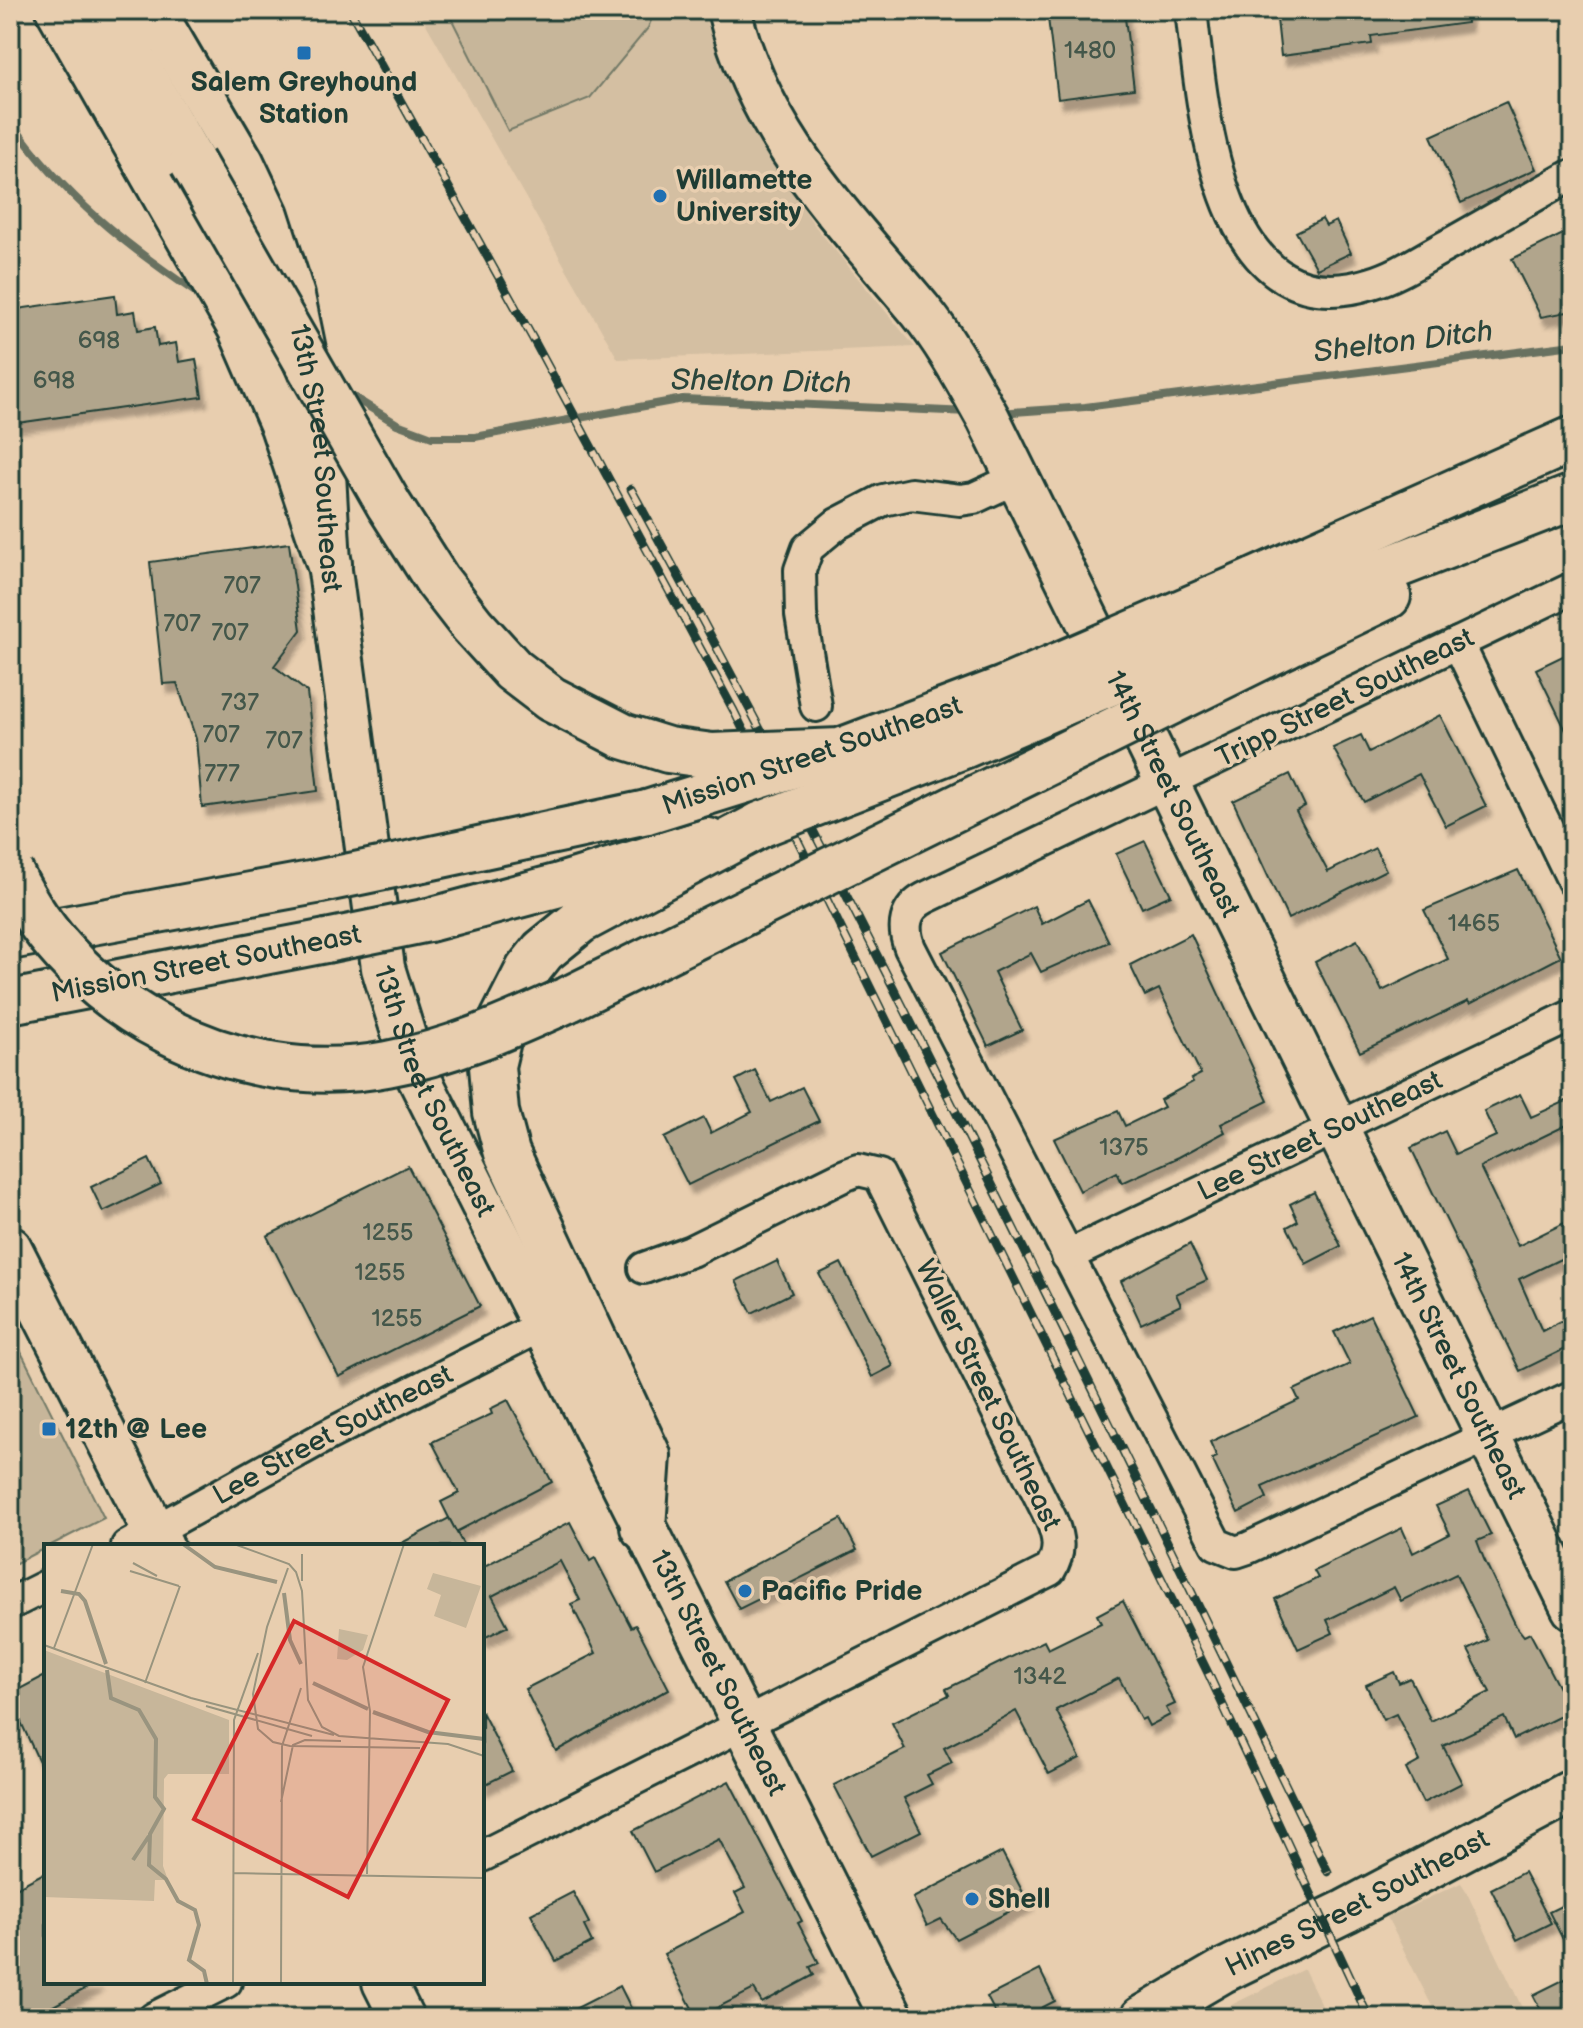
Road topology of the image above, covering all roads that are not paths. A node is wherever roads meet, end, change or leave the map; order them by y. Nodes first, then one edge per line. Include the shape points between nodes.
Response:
1 (59, 10) edge
2 (105, 10) edge
3 (153, 10) edge
4 (729, 10) edge
5 (1191, 10) edge
6 (1570, 176) dead end
7 (301, 424) junction
8 (1573, 439) edge
9 (1014, 471) junction
10 (1573, 498) edge
11 (329, 563) joint
12 (1573, 588) edge
13 (1269, 614) junction
14 (1458, 643) junction
15 (816, 706) dead end
16 (840, 751) junction
17 (1168, 783) junction
18 (668, 863) junction
19 (10, 871) edge
20 (1573, 881) edge
21 (10, 938) edge
22 (10, 1002) edge
23 (1573, 1015) edge
24 (1338, 1128) junction
25 (10, 1248) edge
26 (1067, 1256) junction
27 (644, 1268) dead end
28 (541, 1326) junction
29 (1573, 1396) edge
30 (1488, 1435) junction
31 (643, 1527) junction
32 (148, 1541) edge
33 (44, 1587) edge
34 (10, 1604) edge
35 (1573, 1608) edge
36 (744, 1724) junction
37 (1573, 1791) edge
38 (484, 1855) edge
39 (222, 1984) edge
40 (385, 1984) edge
41 (154, 2018) edge
42 (402, 2018) edge
43 (892, 2018) edge
44 (1142, 2018) edge

1 - 7 highway
2 - 16 highway, bridge via 389,505 437,580 513,670 585,719 668,750 712,756
3 - 7 main road, 13th Street Southeast, bridge via 267,215 293,296
4 - 9 main road, 14th Street Southeast via 752,83 789,149 820,194 921,312 962,372
5 - 6 street via 1217,177 1259,257 1295,283 1319,291 1373,283
7 - 11 highway
8 - 13 highway, Mission Street Southeast
9 - 15 street via 974,498 911,494 883,500 837,524 802,559 801,615
9 - 17 main road, 14th Street Southeast
10 - 13 highway, Mission Street Southeast
11 - 28 main road, 13th Street Southeast via 383,968 398,1026
12 - 14 street, Tripp Street Southeast
13 - 16 highway, Mission Street Southeast, bridge via 1004,689
13 - 18 highway, Mission Street Southeast, bridge via 963,746
13 - 19 highway, bridge via 569,999 484,1038 384,1065 277,1068 191,1044 151,1024 78,966 39,920
14 - 17 street, Tripp Street Southeast
14 - 20 street
16 - 21 main road, Mission Street Southeast, bridge via 647,812 316,882
17 - 24 main road, 14th Street Southeast
17 - 26 street, Tripp Street Southeast via 925,898 906,917 910,948
18 - 22 main road, Mission Street Southeast, bridge via 429,920
18 - 31 highway, Mission Street Southeast via 543,951 503,1019 492,1066 507,1153 648,1455
23 - 24 street, Lee Street Southeast
24 - 26 street, Lee Street Southeast
24 - 30 main road, 14th Street Southeast
25 - 32 main road
26 - 30 street via 1211,1535 1226,1551 1248,1548
27 - 36 street, Waller Street Southeast via 691,1251 843,1176 873,1171 885,1182 1059,1537 1050,1570
28 - 31 main road, 13th Street Southeast
28 - 32 street, Lee Street Southeast via 324,1437
29 - 30 street
30 - 35 main road, 14th Street Southeast
31 - 36 main road, 13th Street Southeast
33 - 34 street
36 - 38 street, Waller Street Southeast
36 - 43 main road, 13th Street Southeast
37 - 44 main road, Hines Street Southeast
39 - 41 street
40 - 42 main road

